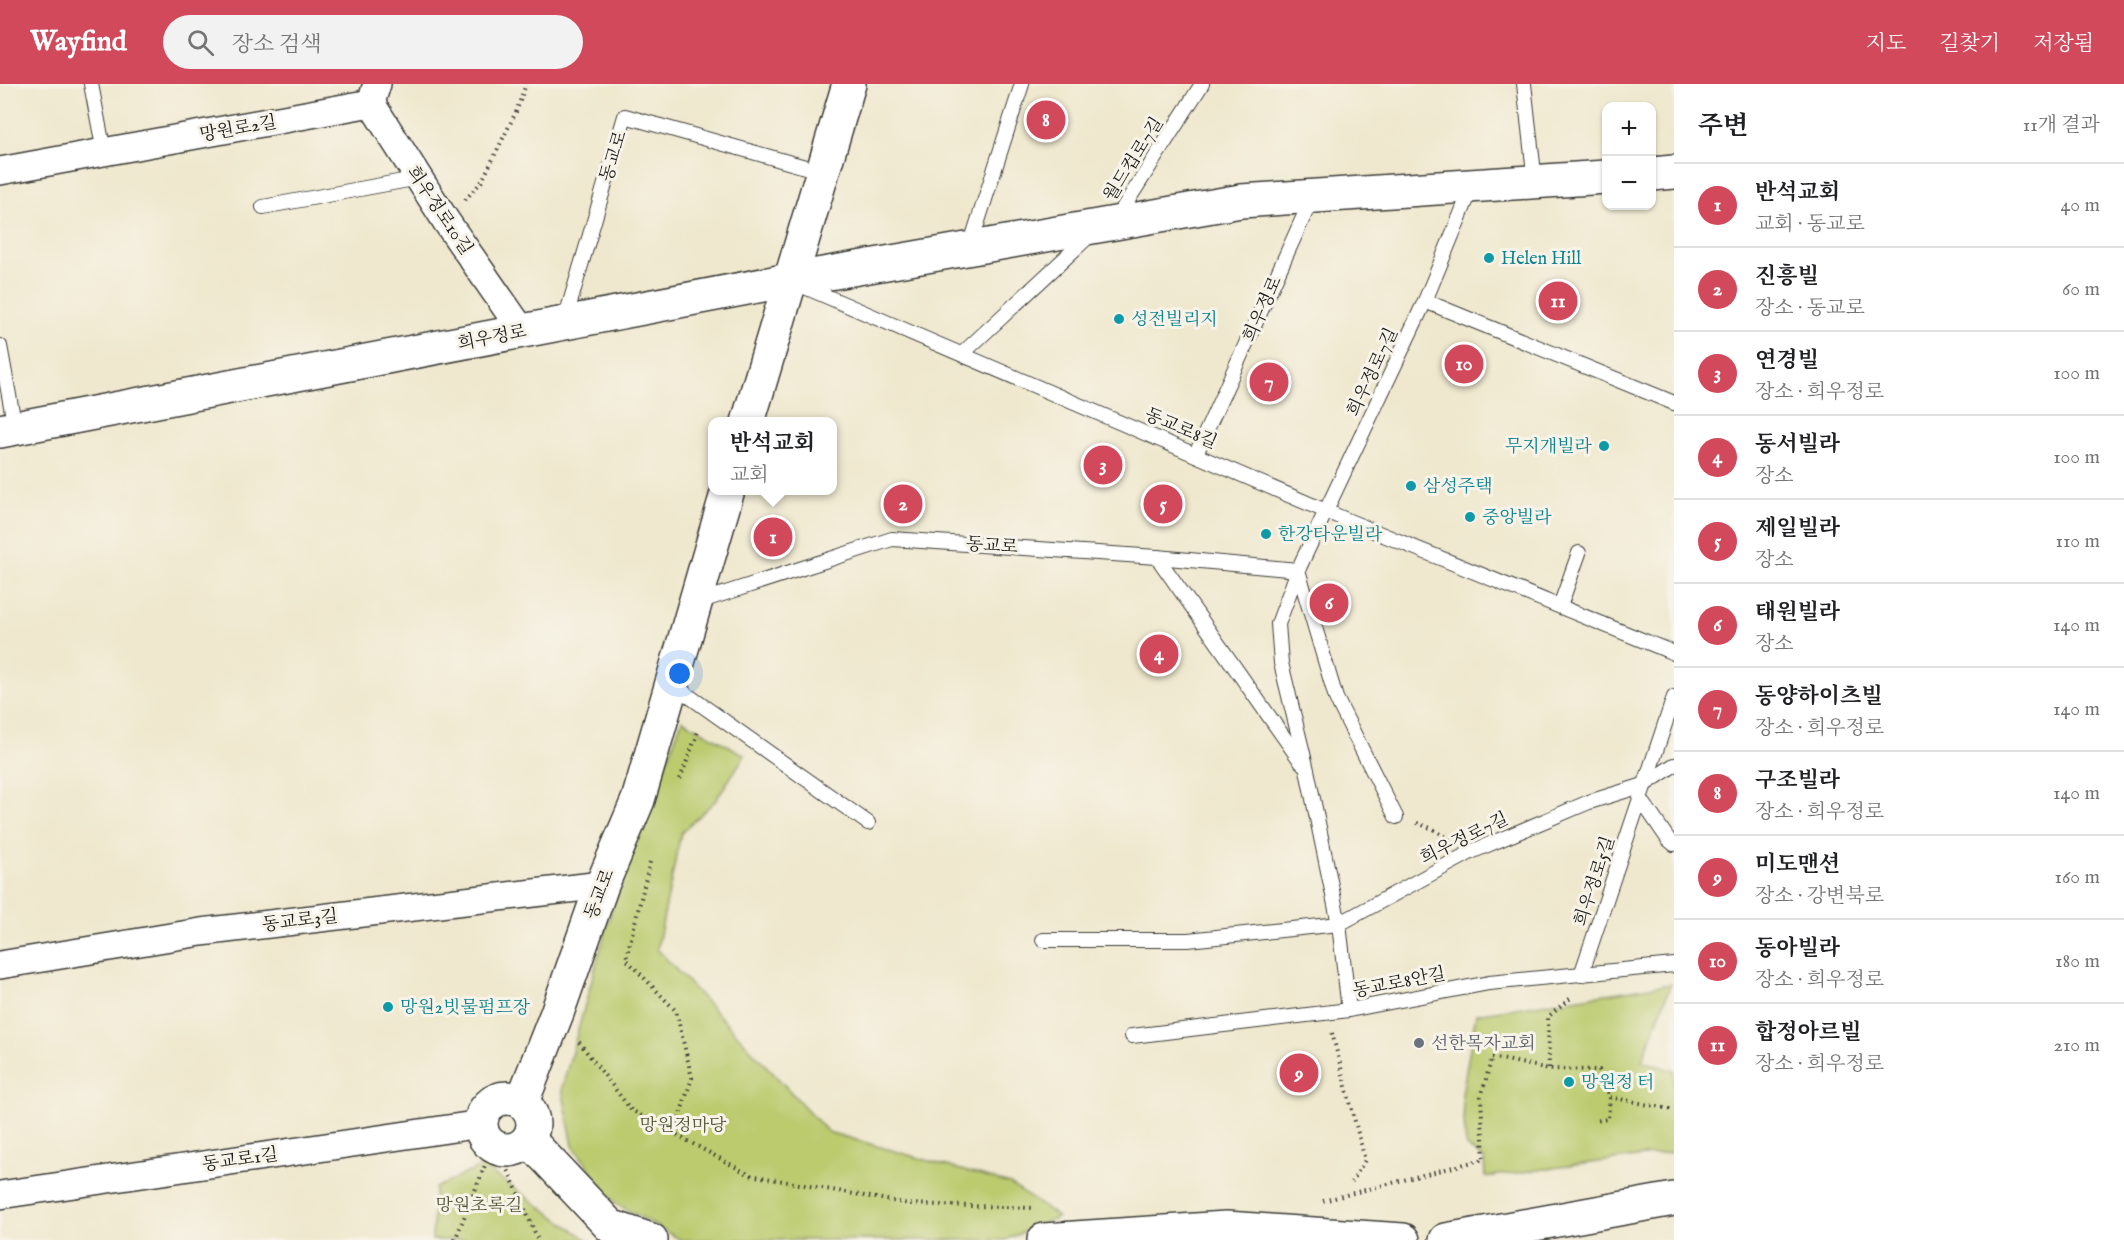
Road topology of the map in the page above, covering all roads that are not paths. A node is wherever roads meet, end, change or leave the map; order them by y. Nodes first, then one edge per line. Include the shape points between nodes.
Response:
1 (91, 84) edge
2 (849, 84) edge
3 (1022, 84) edge
4 (1202, 84) edge
5 (1524, 84) edge
6 (374, 94) edge
7 (104, 152) junction
8 (0, 171) edge
9 (823, 172) junction
10 (1674, 172) edge
11 (1656, 174) edge
12 (1602, 177) edge
13 (419, 178) junction
14 (1535, 182) junction
15 (1472, 186) junction
16 (1313, 196) junction
17 (263, 207) dead end
18 (1107, 224) junction
19 (970, 249) junction
20 (789, 280) junction
21 (1425, 301) junction
22 (563, 324) junction
23 (523, 332) junction
24 (0, 346) edge
25 (962, 354) junction
26 (1674, 403) edge
27 (749, 417) edge
28 (8, 430) edge
29 (1197, 454) junction
30 (727, 495) edge
31 (1327, 510) junction
32 (1579, 553) dead end
33 (1157, 556) junction
34 (1298, 570) junction
35 (696, 602) junction
36 (1560, 606) junction
37 (1674, 653) edge
38 (672, 684) junction
39 (1674, 697) edge
40 (1674, 765) edge
41 (1307, 770) junction
42 (1642, 791) junction
43 (1396, 817) road end
44 (868, 823) dead end
45 (1674, 844) edge
46 (602, 885) junction
47 (1339, 924) junction
48 (1043, 940) dead end
49 (0, 965) edge
50 (1674, 965) edge
51 (1581, 975) junction
52 (1349, 1010) junction
53 (1132, 1036) dead end
54 (522, 1102) junction
55 (500, 1140) junction
56 (0, 1195) edge
57 (1674, 1199) edge
58 (1043, 1224) edge
59 (651, 1240) edge
60 (1403, 1240) edge
61 (1446, 1240) edge

1 - 7 lane
2 - 9 main road
3 - 19 lane
4 - 18 lane, 월드컵로7길
5 - 14 lane
6 - 7 street, 망원로2길
6 - 13 street, 희우정로10길
7 - 8 street, 망원로2길
9 - 20 main road
9 - 22 lane, 동교로 via 625,116
10 - 11 main road
12 - 14 main road, 희우정로
13 - 17 lane
13 - 23 street, 희우정로10길
14 - 15 main road, 희우정로
15 - 16 main road, 희우정로
15 - 21 lane, 희우정로7길
16 - 18 main road, 희우정로 via 1242,201
16 - 29 lane, 희우정로
18 - 19 main road, 희우정로
18 - 25 lane
19 - 20 main road, 희우정로
20 - 22 main road, 희우정로
20 - 25 lane, 동교로8길
20 - 27 main road
21 - 26 lane
21 - 31 lane, 희우정로7길
22 - 23 main road, 희우정로
23 - 28 main road, 희우정로
24 - 28 lane, 희우정로
25 - 29 lane, 동교로8길
29 - 31 lane, 동교로8길
30 - 35 main road, 동교로
31 - 34 lane, 희우정로7길
31 - 36 lane, 동교로8길
32 - 36 lane
33 - 34 lane, 동교로
33 - 35 lane, 동교로 via 892,539
33 - 41 lane, 희우정로7길
34 - 41 lane, 희우정로7길 via 1278,624 1281,663
34 - 43 lane via 1336,698
35 - 38 main road, 동교로
36 - 37 lane, 동교로8길
38 - 44 lane
38 - 46 main road, 동교로 via 638,800
39 - 42 lane, 희우정로5길
40 - 42 lane
41 - 47 lane, 희우정로7길
42 - 45 lane
42 - 47 lane, 희우정로7길 via 1589,802 1472,852
42 - 51 lane, 희우정로5길
46 - 49 street, 동교로3길 via 201,932
46 - 54 main road, 동교로
47 - 48 lane via 1188,940
47 - 52 lane, 희우정로7길
50 - 51 lane, 동교로8안길
51 - 52 lane, 동교로8안길 via 1489,983
52 - 53 lane, 동교로8안길
54 - 55 main road via 533,1115 533,1133
54 - 55 main road via 506,1098 485,1109
55 - 56 street, 동교로1길
55 - 59 main road via 610,1226
57 - 61 main road
58 - 60 main road via 1226,1228

